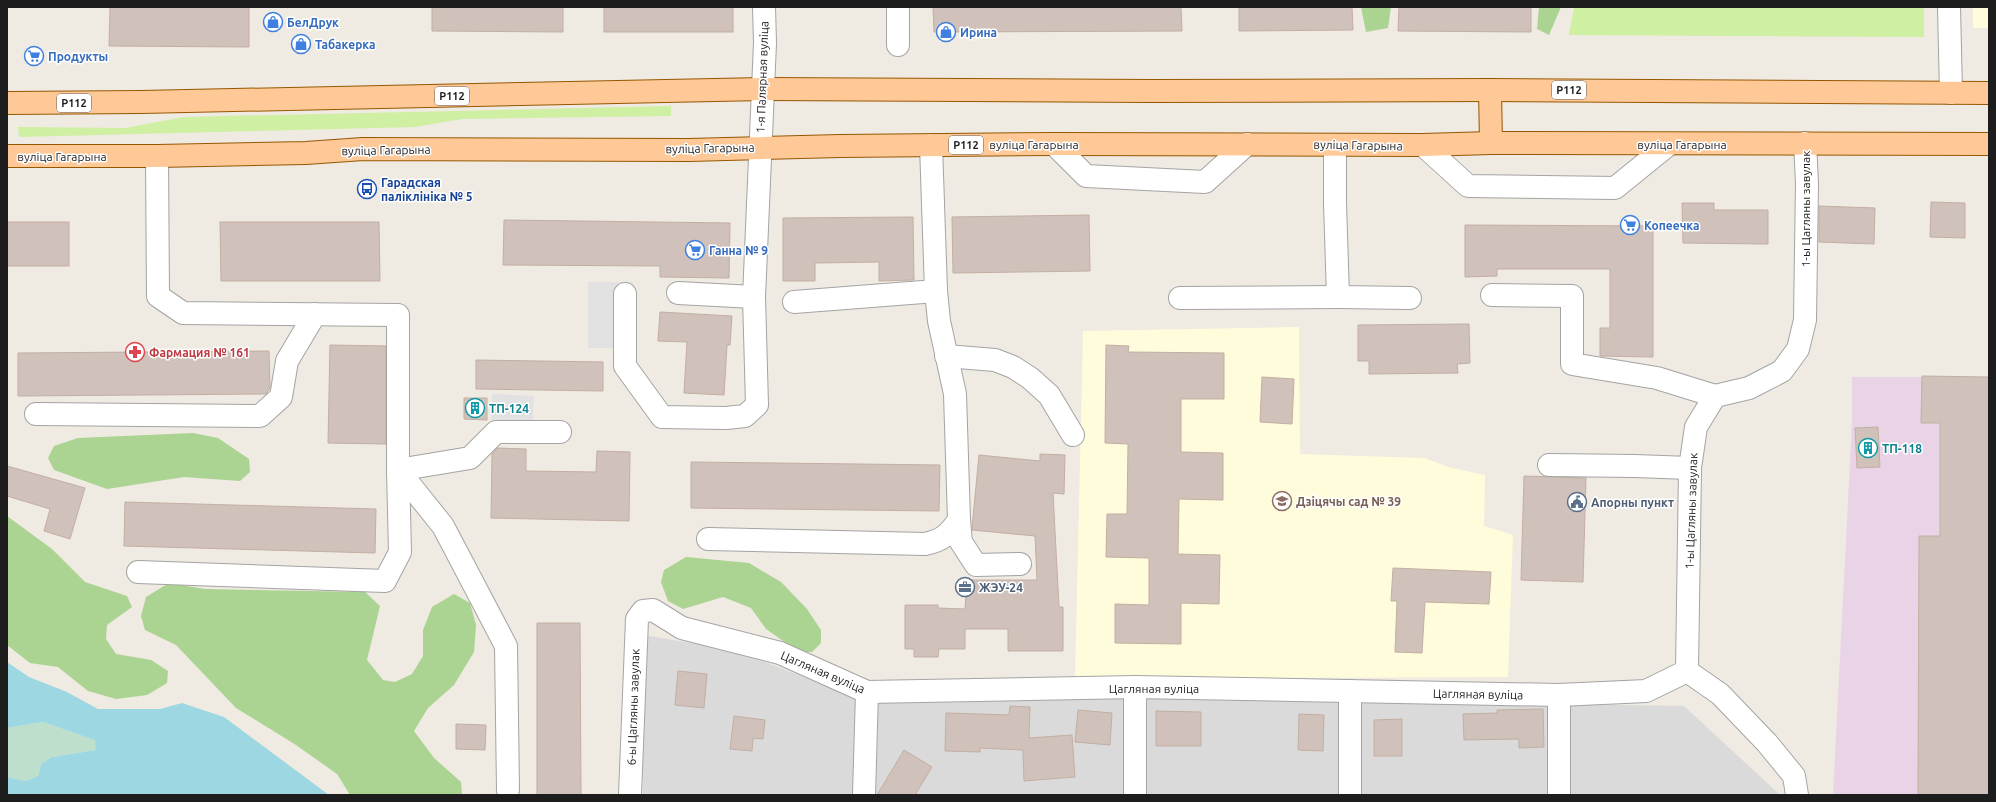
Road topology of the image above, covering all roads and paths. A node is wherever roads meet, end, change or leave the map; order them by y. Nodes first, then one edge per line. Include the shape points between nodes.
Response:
1 (764, 7) edge
2 (898, 7) edge
3 (1949, 7) edge
4 (898, 45) dead end
5 (762, 89) junction
6 (1490, 90) junction
7 (1951, 93) junction
8 (1989, 93) edge
9 (7, 103) edge
10 (1491, 143) junction
11 (1805, 143) junction
12 (1054, 144) junction
13 (1247, 144) junction
14 (1335, 144) junction
15 (1989, 144) edge
16 (931, 145) junction
17 (1423, 145) junction
18 (1668, 145) junction
19 (760, 147) junction
20 (7, 156) edge
21 (157, 156) junction
22 (936, 291) junction
23 (625, 294) dead end
24 (678, 294) dead end
25 (1492, 295) dead end
26 (754, 296) junction
27 (1338, 297) junction
28 (1180, 298) dead end
29 (1410, 298) dead end
30 (794, 302) dead end
31 (315, 314) junction
32 (946, 356) junction
33 (1715, 396) junction
34 (36, 414) dead end
35 (560, 432) dead end
36 (1073, 435) dead end
37 (1549, 465) dead end
38 (1690, 468) junction
39 (398, 470) junction
40 (959, 520) junction
41 (708, 538) dead end
42 (1020, 564) dead end
43 (138, 572) dead end
44 (637, 619) joint
45 (1687, 670) junction
46 (1135, 687) junction
47 (1350, 691) junction
48 (867, 692) junction
49 (1559, 695) junction
50 (508, 790) dead end
51 (630, 795) edge
52 (864, 795) edge
53 (1135, 795) edge
54 (1350, 795) edge
55 (1559, 795) edge
56 (1797, 795) edge

1 - 5 street, 1-я Палярная вуліца
2 - 4 street
3 - 7 street
5 - 6 main road, Р112
5 - 9 main road, Р112
5 - 19 street, 1-я Палярная вуліца
6 - 7 main road, Р112
6 - 10 main road
7 - 8 main road, Р112
10 - 17 main road, вуліца Гагарына / Р112
10 - 18 main road, вуліца Гагарына / Р112
11 - 15 main road, вуліца Гагарына / Р112
11 - 18 main road, вуліца Гагарына / Р112
11 - 33 street, 1-ы Цагляны завулак via 1805,320 1798,349 1782,371 1748,388
12 - 13 main road, вуліца Гагарына / Р112
12 - 13 street via 1086,176 1205,182
12 - 16 main road, вуліца Гагарына / Р112
13 - 14 main road, вуліца Гагарына / Р112
14 - 17 main road, вуліца Гагарына / Р112
14 - 27 street via 1334,203
16 - 19 main road, вуліца Гагарына / Р112
16 - 22 street
17 - 18 street via 1468,186 1615,188
19 - 21 main road, вуліца Гагарына / Р112 via 689,150 363,149 306,153
19 - 26 street, 1-я Палярная вуліца
20 - 21 main road, вуліца Гагарына / Р112
21 - 31 street via 158,296 183,313
22 - 30 street
22 - 32 street
23 - 26 street, 1-я Палярная вуліца via 625,366 662,417 726,418 745,416 757,406
24 - 26 street
25 - 33 street via 1572,296 1572,364 1657,378
27 - 28 street
27 - 29 street
31 - 34 street via 287,361 281,397 260,416
31 - 39 street via 398,315
32 - 36 street via 995,360 1013,367 1049,395
32 - 40 street via 954,394
33 - 38 street, 1-ы Цагляны завулак via 1696,427
35 - 39 street via 496,432 470,458
37 - 38 street
38 - 45 street, 1-ы Цагляны завулак
39 - 43 street via 400,552 385,581
39 - 50 street via 443,526 506,646
40 - 41 street via 949,534 938,541 925,544
40 - 42 street via 961,542 976,565
44 - 48 street, Цагляная вуліца via 643,612 653,610 682,628 780,653
44 - 51 street, 6-ы Цагляны завулак
45 - 49 street, Цагляная вуліца via 1646,691
45 - 56 street via 1720,694 1767,743 1794,776
46 - 47 street, Цагляная вуліца
46 - 48 street, Цагляная вуліца
46 - 53 street
47 - 49 street, Цагляная вуліца
47 - 54 street
48 - 52 street
49 - 55 street

